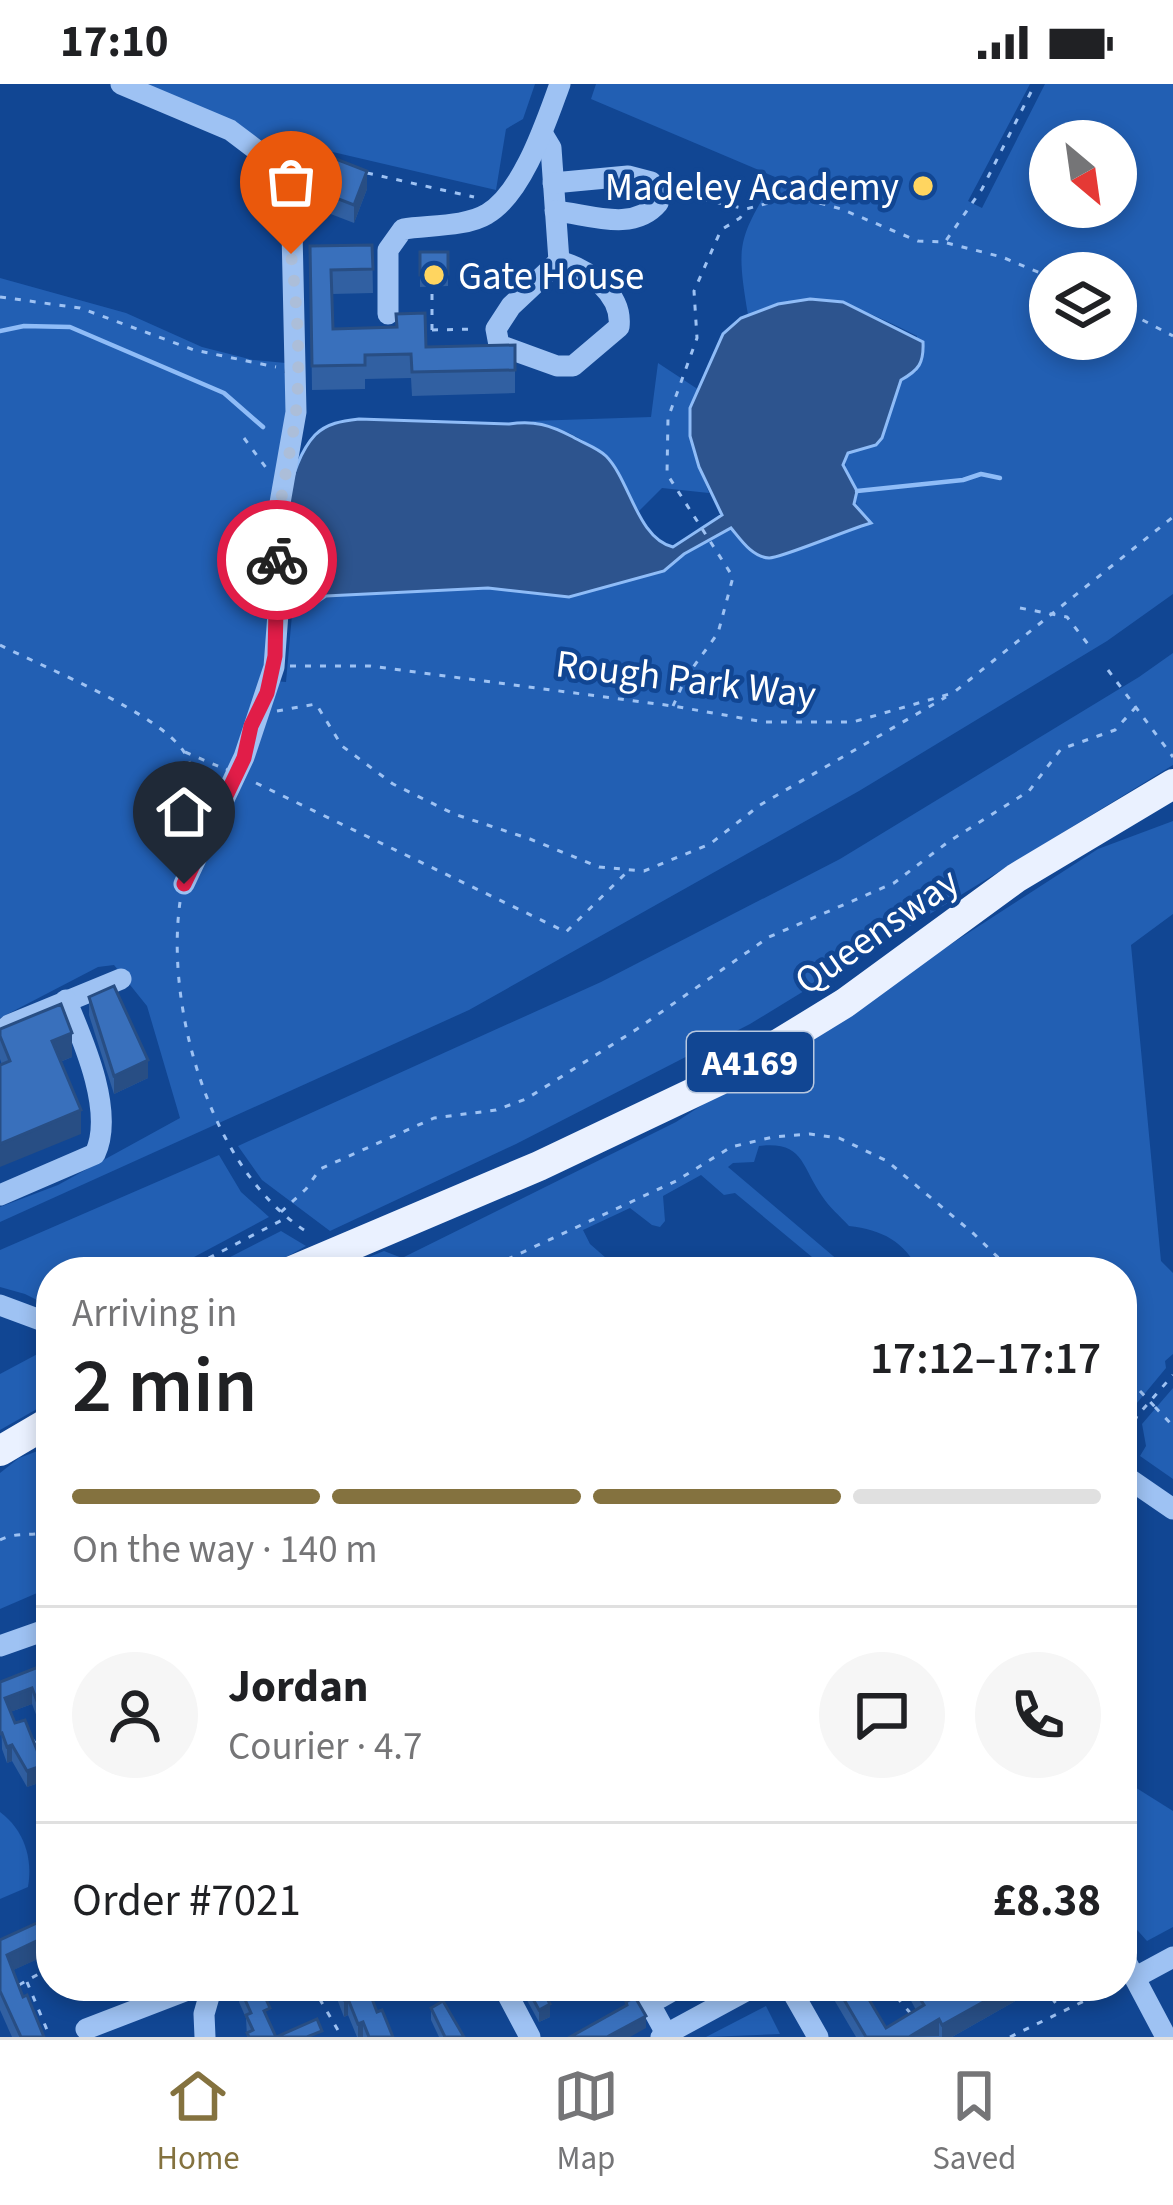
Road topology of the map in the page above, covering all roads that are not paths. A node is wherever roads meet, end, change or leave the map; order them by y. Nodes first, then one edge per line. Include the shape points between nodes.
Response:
1 (121, 84) edge
2 (560, 84) edge
3 (542, 134) junction
4 (507, 194) junction
5 (554, 196) junction
6 (559, 261) junction
7 (388, 314) dead end
8 (1173, 784) edge
9 (184, 884) road end
10 (121, 979) dead end
11 (66, 1000) junction
12 (0, 1034) edge
13 (0, 1195) edge
14 (324, 1257) edge
15 (0, 1305) edge
16 (36, 1318) edge
17 (36, 1430) edge
18 (0, 1451) edge
19 (1137, 1484) edge
20 (1173, 1509) edge
21 (36, 1633) edge
22 (0, 1646) edge
23 (1173, 1958) edge
24 (1137, 1976) edge
25 (1137, 1996) edge
26 (159, 2001) edge
27 (208, 2001) edge
28 (511, 2001) edge
29 (648, 2001) edge
30 (716, 2001) edge
31 (798, 2001) edge
32 (86, 2029) dead end
33 (665, 2036) edge
34 (205, 2037) edge
35 (530, 2037) edge
36 (818, 2037) edge
37 (1166, 2037) edge

1 - 9 street via 230,130 273,167 292,231 296,412 277,520 274,667 244,758
2 - 3 street
3 - 4 street
3 - 5 street via 551,148
4 - 5 street
4 - 7 street via 485,215 403,229 388,250
5 - 6 street
6 - 6 street via 604,286 620,312 619,327 573,365 557,366 499,346 496,329
8 - 14 main road, Queensway / A4169 via 1016,878 845,1003 718,1082
10 - 11 street
11 - 12 street
11 - 13 street via 91,1064 101,1142 95,1154
15 - 16 street
17 - 18 main road
19 - 20 street
21 - 22 street
23 - 24 street
25 - 37 street
26 - 32 street
27 - 34 street
28 - 35 street
29 - 33 street
30 - 33 street
31 - 36 street

